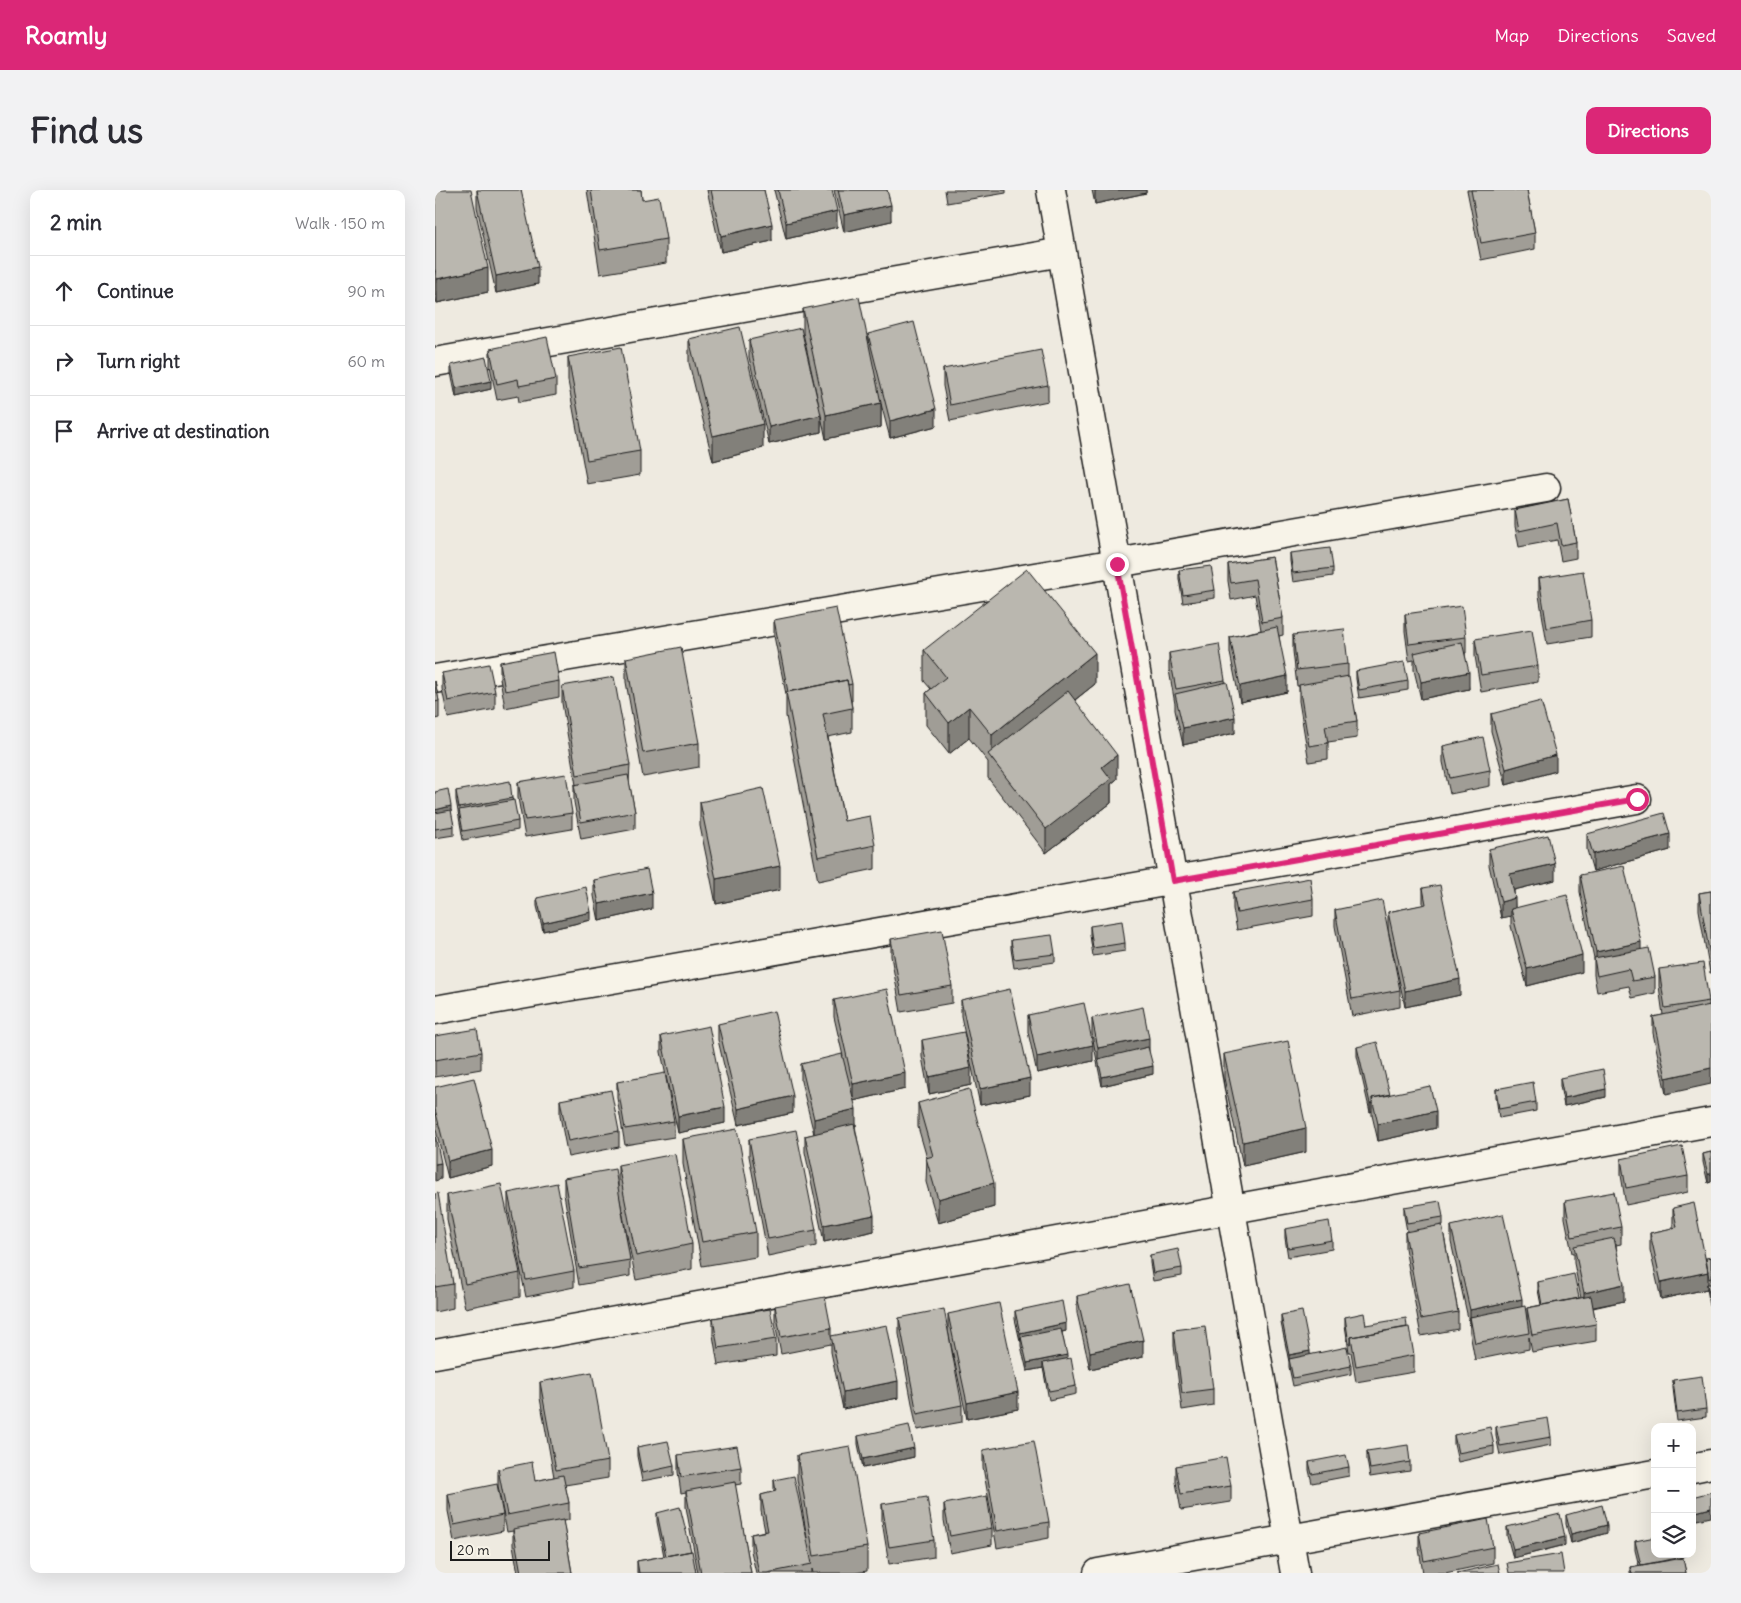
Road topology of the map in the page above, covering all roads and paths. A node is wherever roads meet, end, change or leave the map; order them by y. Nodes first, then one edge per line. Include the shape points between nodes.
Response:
1 (1051, 190) edge
2 (1062, 252) junction
3 (435, 362) edge
4 (1547, 488) dead end
5 (1117, 564) junction
6 (435, 680) edge
7 (1637, 799) dead end
8 (1173, 881) junction
9 (435, 1010) edge
10 (1711, 1122) edge
11 (1231, 1211) junction
12 (435, 1354) edge
13 (1711, 1464) edge
14 (1696, 1467) edge
15 (1651, 1475) edge
16 (1289, 1539) junction
17 (1098, 1573) edge
18 (1295, 1573) edge

1 - 2 street
2 - 3 street
2 - 5 street
4 - 5 street
5 - 6 street
5 - 8 street
7 - 8 street
8 - 9 street
8 - 11 street
10 - 11 street
11 - 12 street
11 - 16 street
13 - 14 street
15 - 16 street
16 - 17 street
16 - 18 street

